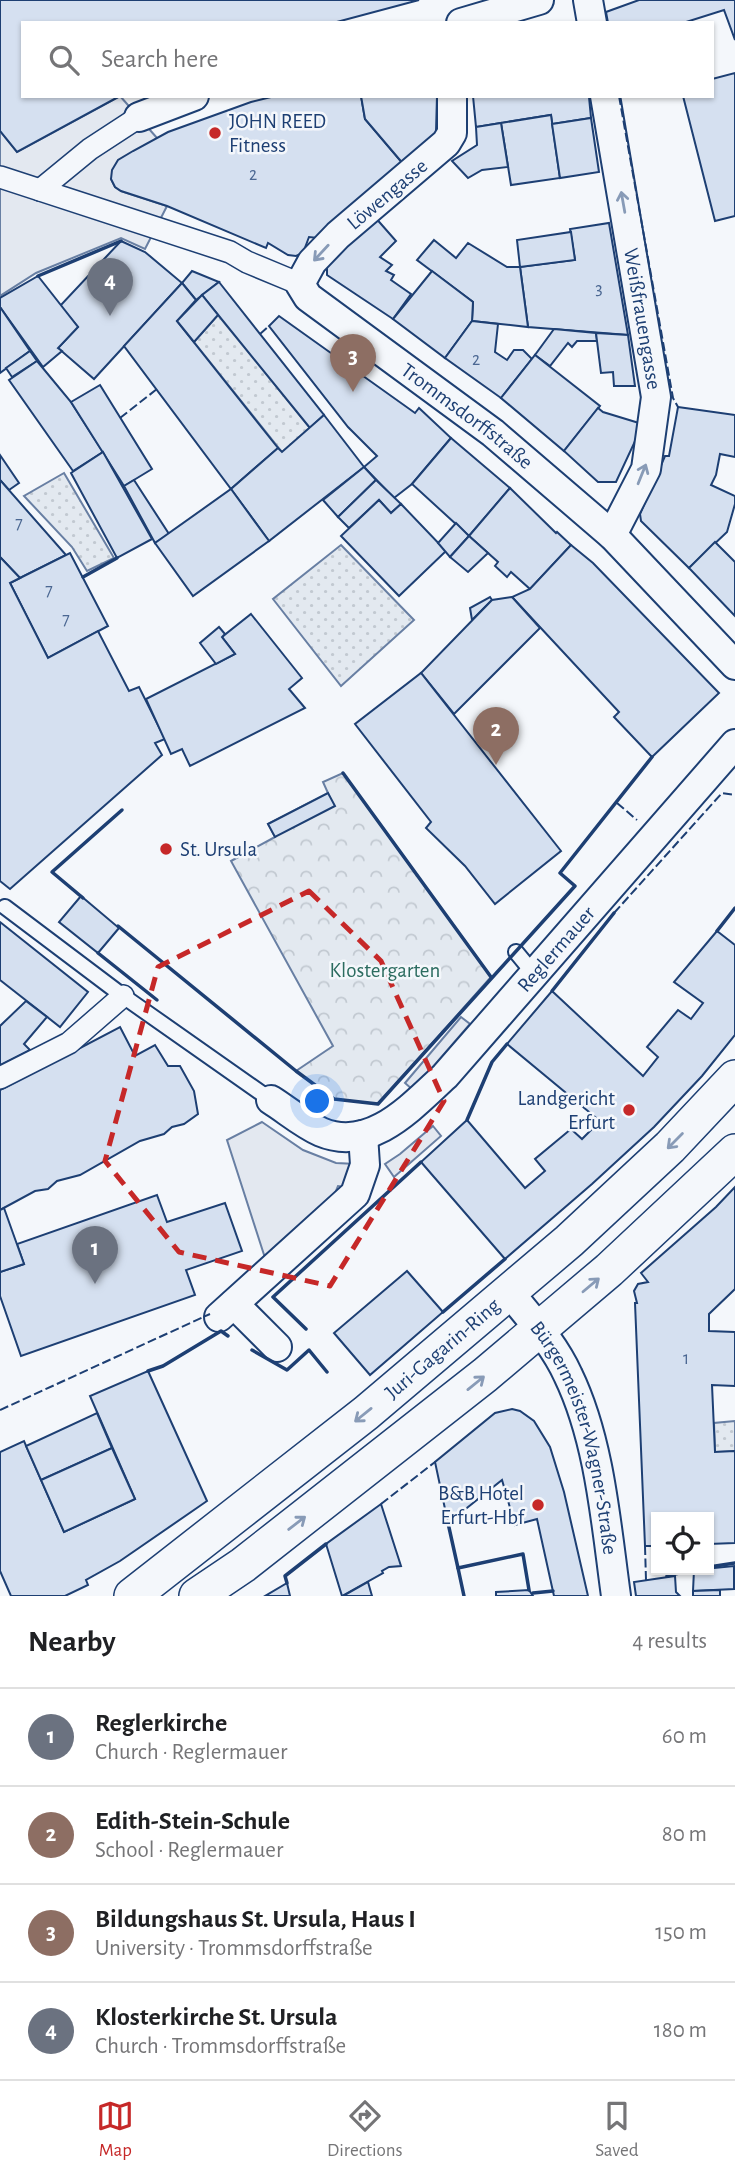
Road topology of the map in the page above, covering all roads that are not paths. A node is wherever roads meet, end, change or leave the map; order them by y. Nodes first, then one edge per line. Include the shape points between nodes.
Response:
1 (588, 0) edge
2 (521, 3) edge
3 (467, 21) edge
4 (592, 21) edge
5 (189, 98) edge
6 (452, 98) edge
7 (605, 98) edge
8 (139, 117) joint
9 (0, 177) edge
10 (40, 190) junction
11 (300, 284) junction
12 (612, 535) junction
13 (735, 665) edge
14 (735, 744) edge
15 (5, 907) dead end
16 (516, 952) dead end
17 (535, 975) junction
18 (123, 996) junction
19 (735, 1078) edge
20 (0, 1079) edge
21 (271, 1100) joint
22 (363, 1135) junction
23 (735, 1152) edge
24 (509, 1292) junction
25 (540, 1329) junction
26 (277, 1347) dead end
27 (132, 1596) edge
28 (197, 1596) edge
29 (616, 1596) edge

1 - 4 street
2 - 3 street
5 - 8 street
6 -> 11 street, Löwengasse via 452,133 446,143 338,235 312,262
12 -> 7 street, Weißfrauengasse via 646,469 656,397
8 - 10 street
9 - 10 street, Trommsdorffstraße
10 - 11 street, Trommsdorffstraße via 230,252
11 - 12 street, Trommsdorffstraße via 308,297 493,433
12 - 13 street, Trommsdorffstraße
14 - 17 street, Reglermauer
15 - 18 lane
16 - 17 lane
17 - 22 street, Reglermauer via 446,1076 405,1113
18 - 20 street via 69,1043
18 - 21 lane
19 -> 24 street, Juri-Gagarin-Ring via 670,1147
21 - 22 street, Reglermauer via 321,1132
22 - 26 street via 365,1165 355,1194 341,1198 226,1310
25 -> 23 street
24 - 25 street, Bürgermeister-Wagner-Straße
24 -> 27 street, Juri-Gagarin-Ring via 366,1413
28 -> 25 street via 423,1426
25 - 29 street, Bürgermeister-Wagner-Straße via 568,1374 581,1408 602,1495

